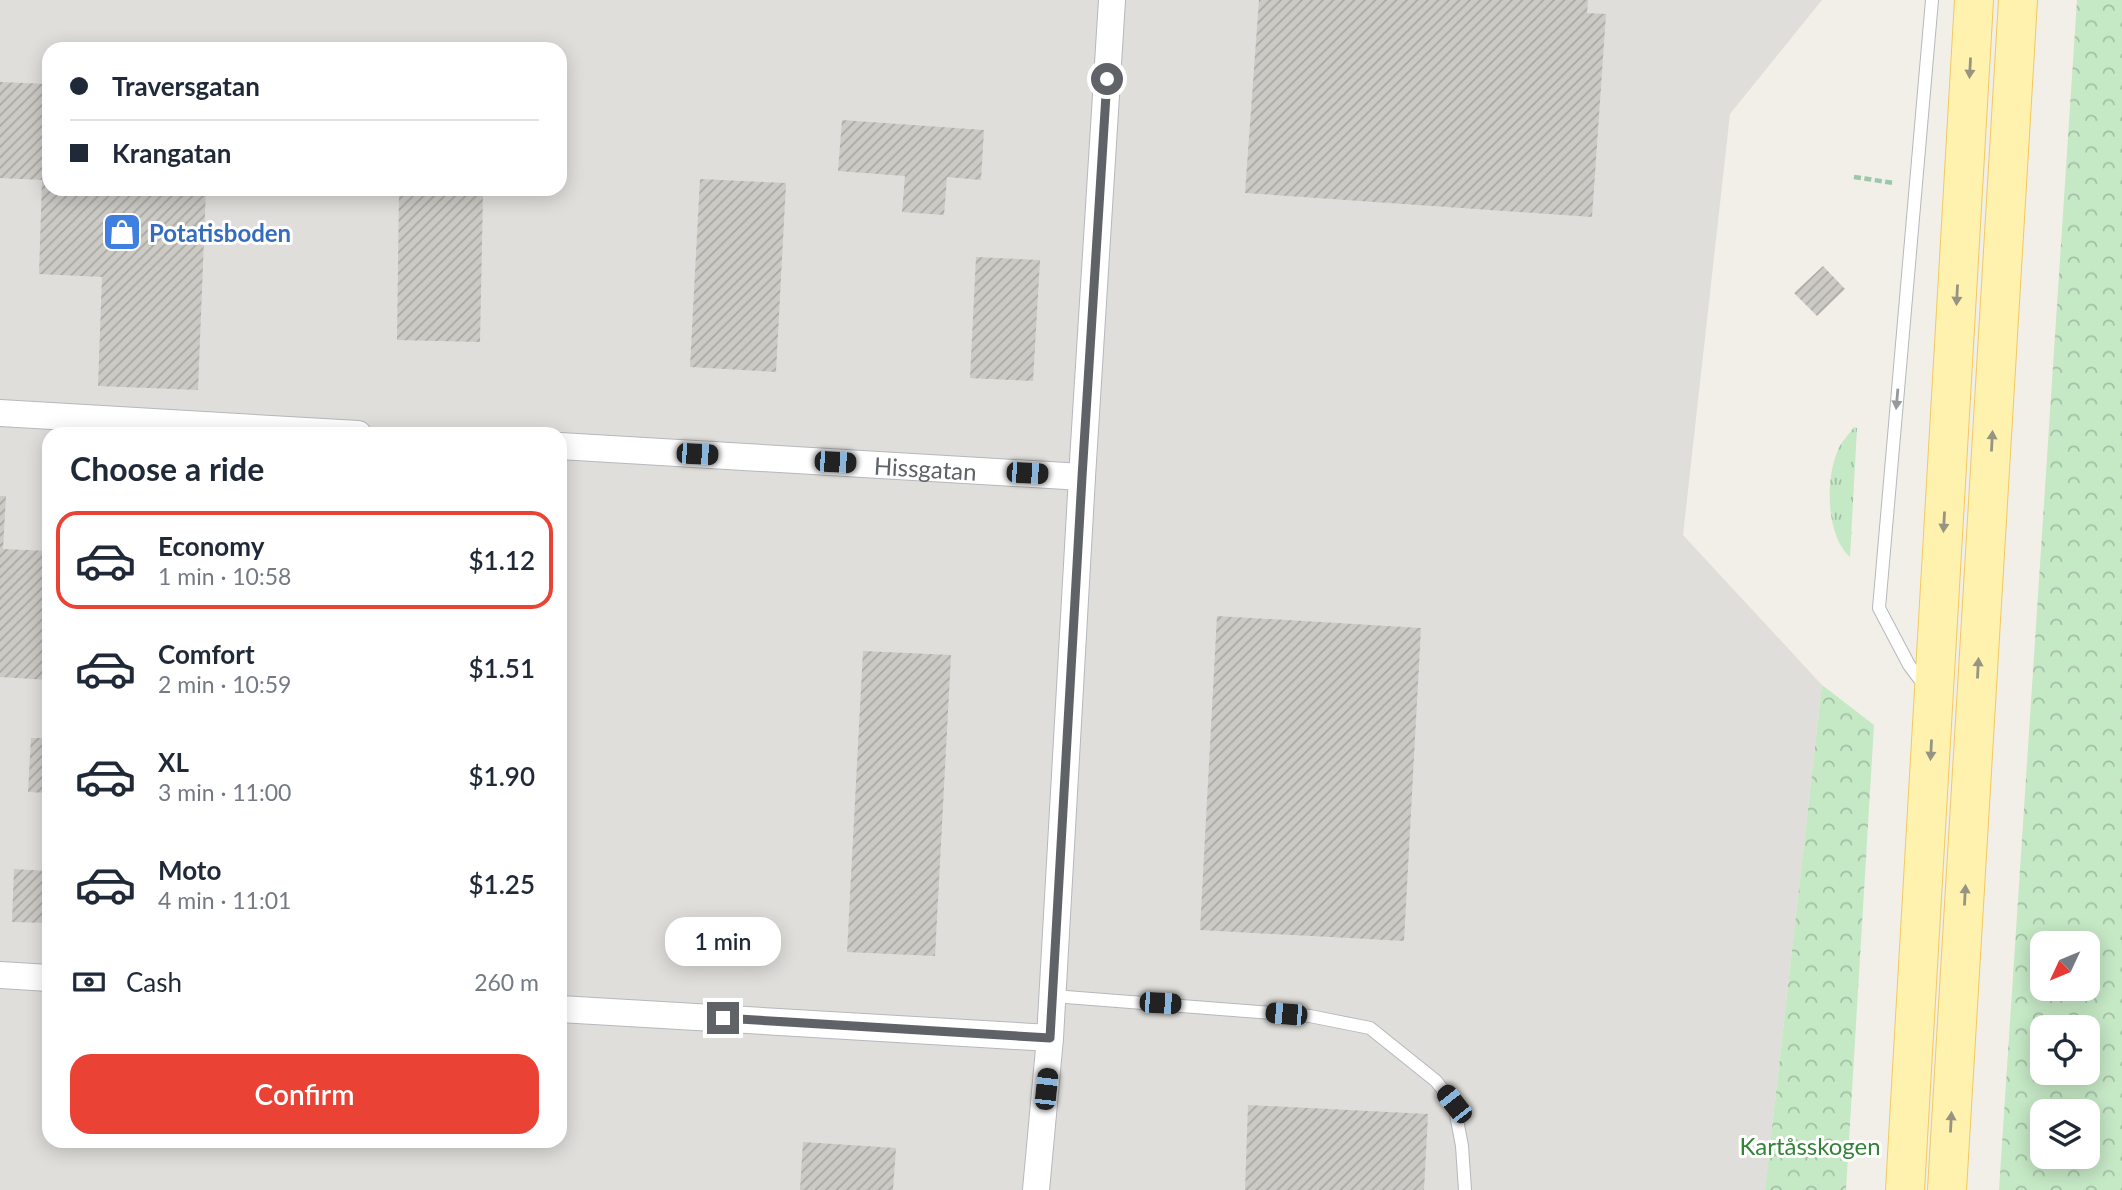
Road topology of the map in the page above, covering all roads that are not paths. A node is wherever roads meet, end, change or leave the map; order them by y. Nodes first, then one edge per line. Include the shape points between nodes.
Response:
1 (1112, 0) edge
2 (1931, 0) edge
3 (1974, 0) edge
4 (2018, 0) edge
5 (0, 413) edge
6 (239, 427) edge
7 (567, 446) edge
8 (1082, 477) junction
9 (1934, 699) junction
10 (0, 975) edge
11 (42, 978) edge
12 (1053, 996) junction
13 (567, 1009) edge
14 (1050, 1038) junction
15 (1036, 1190) edge
16 (1465, 1190) edge
17 (1905, 1190) edge
18 (1947, 1190) edge

1 - 8 street
2 -> 9 lane via 1879,608 1909,666
3 -> 9 main road
18 -> 4 main road
5 - 6 street
7 - 8 street, Hissgatan
8 - 12 street
9 -> 17 main road
10 - 11 street
12 - 14 street
12 - 16 lane via 1310,1016 1370,1028 1436,1081 1454,1104
13 - 14 street
14 - 15 street

